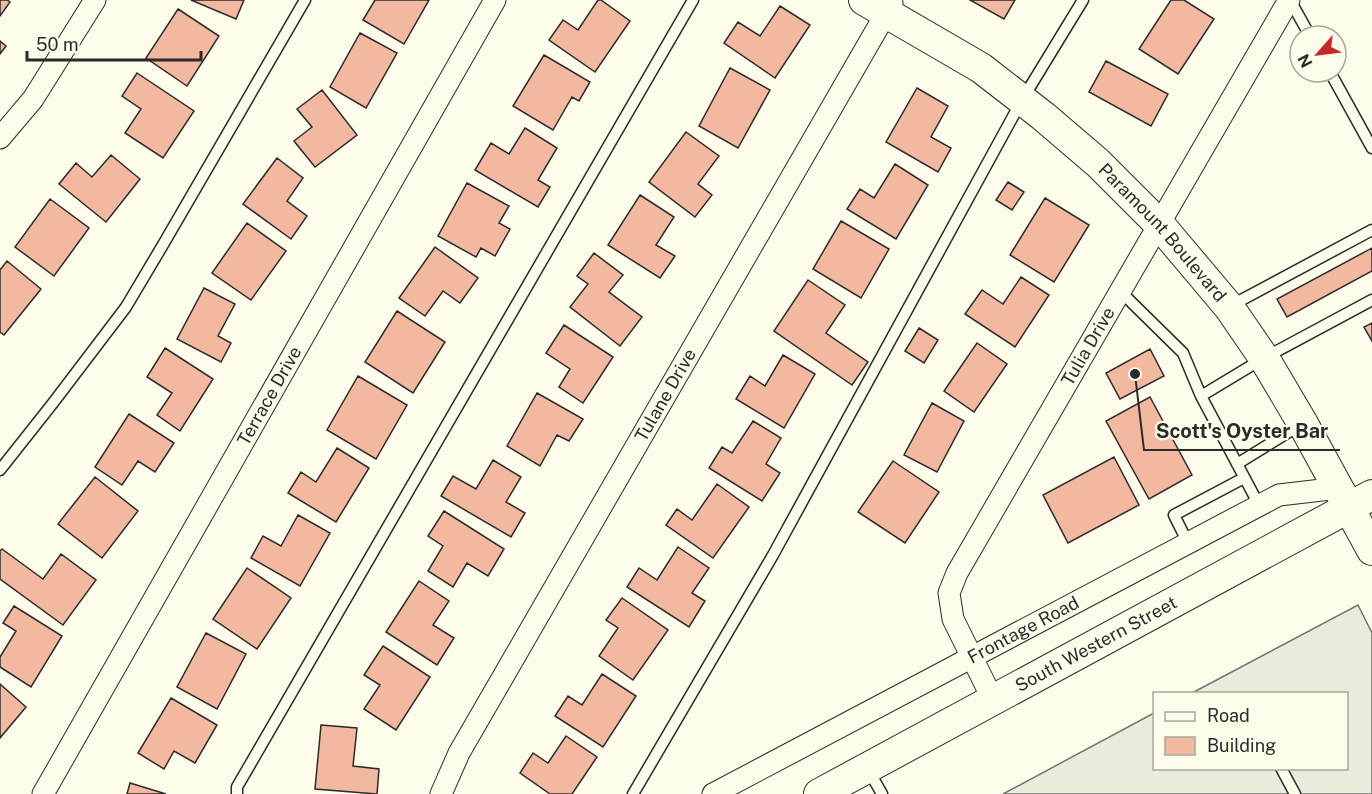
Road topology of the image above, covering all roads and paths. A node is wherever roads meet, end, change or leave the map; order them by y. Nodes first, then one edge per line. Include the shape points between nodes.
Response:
1 (95, 0) edge
2 (305, 0) edge
3 (495, 0) edge
4 (693, 0) edge
5 (1083, 0) edge
6 (1290, 0) edge
7 (881, 4) edge
8 (1303, 24) edge
9 (1337, 84) edge
10 (1022, 100) junction
11 (0, 138) edge
12 (1372, 148) edge
13 (1159, 224) junction
14 (1372, 230) edge
15 (1120, 291) junction
16 (1372, 300) edge
17 (1229, 307) junction
18 (1264, 358) junction
19 (1201, 396) junction
20 (1303, 424) junction
21 (1237, 464) junction
22 (0, 470) edge
23 (1244, 478) junction
24 (1353, 497) edge
25 (1259, 505) junction
26 (1188, 543) junction
27 (1372, 550) edge
28 (971, 658) junction
29 (993, 700) junction
30 (868, 768) junction
31 (1282, 770) edge
32 (831, 791) edge
33 (43, 794) edge
34 (237, 794) edge
35 (441, 794) edge
36 (633, 794) edge
37 (713, 794) edge
38 (882, 794) edge
39 (1295, 794) edge

1 - 11 street via 33,99
2 - 22 lane via 126,307
3 - 33 street, Terrace Drive
4 - 34 lane via 237,787
5 - 10 lane
6 - 8 lane
6 - 13 street, Tulia Drive
7 - 10 main road, Paramount Boulevard via 981,68
7 - 35 street, Tulane Drive via 459,753
9 - 12 lane
10 - 13 main road, Paramount Boulevard via 1098,163
10 - 36 lane via 773,555
13 - 15 street, Tulia Drive
13 - 17 main road, Paramount Boulevard
14 - 17 lane
15 - 19 lane via 1183,353
15 - 28 street, Tulia Drive via 957,573 949,593 953,619
16 - 18 lane
17 - 18 main road, Paramount Boulevard
18 - 19 lane
18 - 20 main road, Paramount Boulevard
19 - 21 lane
20 - 21 lane
20 - 24 main road, Paramount Boulevard
21 - 23 lane
23 - 25 lane
23 - 26 lane via 1174,515
24 - 25 street, Frontage Road via 1278,495
24 - 27 main road, Paramount Boulevard
24 - 29 main road, South Western Street
25 - 26 street, Frontage Road
26 - 28 street, Frontage Road
28 - 29 street, Tulia Drive
28 - 37 street, Frontage Road
29 - 30 main road, South Western Street
30 - 32 main road, South Western Street
30 - 38 lane
31 - 39 lane

